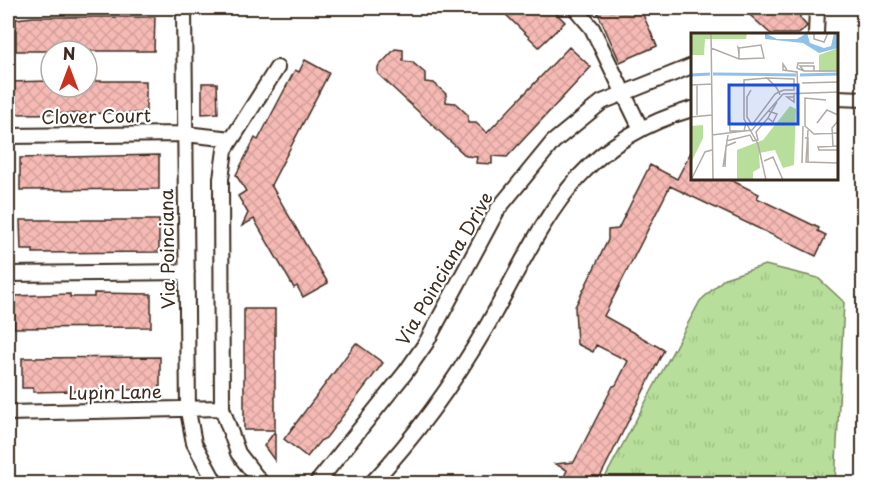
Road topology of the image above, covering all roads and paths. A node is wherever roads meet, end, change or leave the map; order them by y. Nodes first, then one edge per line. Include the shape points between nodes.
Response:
1 (184, 8) edge
2 (575, 8) edge
3 (817, 8) edge
4 (816, 33) edge
5 (691, 67) edge
6 (277, 68) dead end
7 (624, 92) junction
8 (838, 98) edge
9 (864, 99) edge
10 (691, 110) edge
11 (641, 129) junction
12 (185, 134) junction
13 (8, 136) edge
14 (232, 139) junction
15 (186, 272) junction
16 (8, 274) edge
17 (222, 408) junction
18 (188, 411) junction
19 (8, 412) edge
20 (214, 483) edge
21 (262, 483) edge
22 (316, 483) edge
23 (371, 483) edge

1 - 12 street, Via Poinciana
2 - 7 street via 592,28
3 - 4 street
5 - 7 street, Via Poinciana Drive
6 - 14 street
7 - 11 street
7 - 22 street, Via Poinciana Drive via 602,102 554,142 498,209 426,343 380,407
8 - 9 street
10 - 11 street
11 - 23 street via 592,163 552,208 486,327 434,407
12 - 13 street, Clover Court
12 - 14 street
12 - 15 street, Via Poinciana
14 - 17 street via 225,150 221,179
15 - 16 street
15 - 18 street, Via Poinciana
17 - 18 street, Lupin Lane
17 - 21 street via 238,453
18 - 19 street, Lupin Lane
18 - 20 street, Via Poinciana via 194,443

